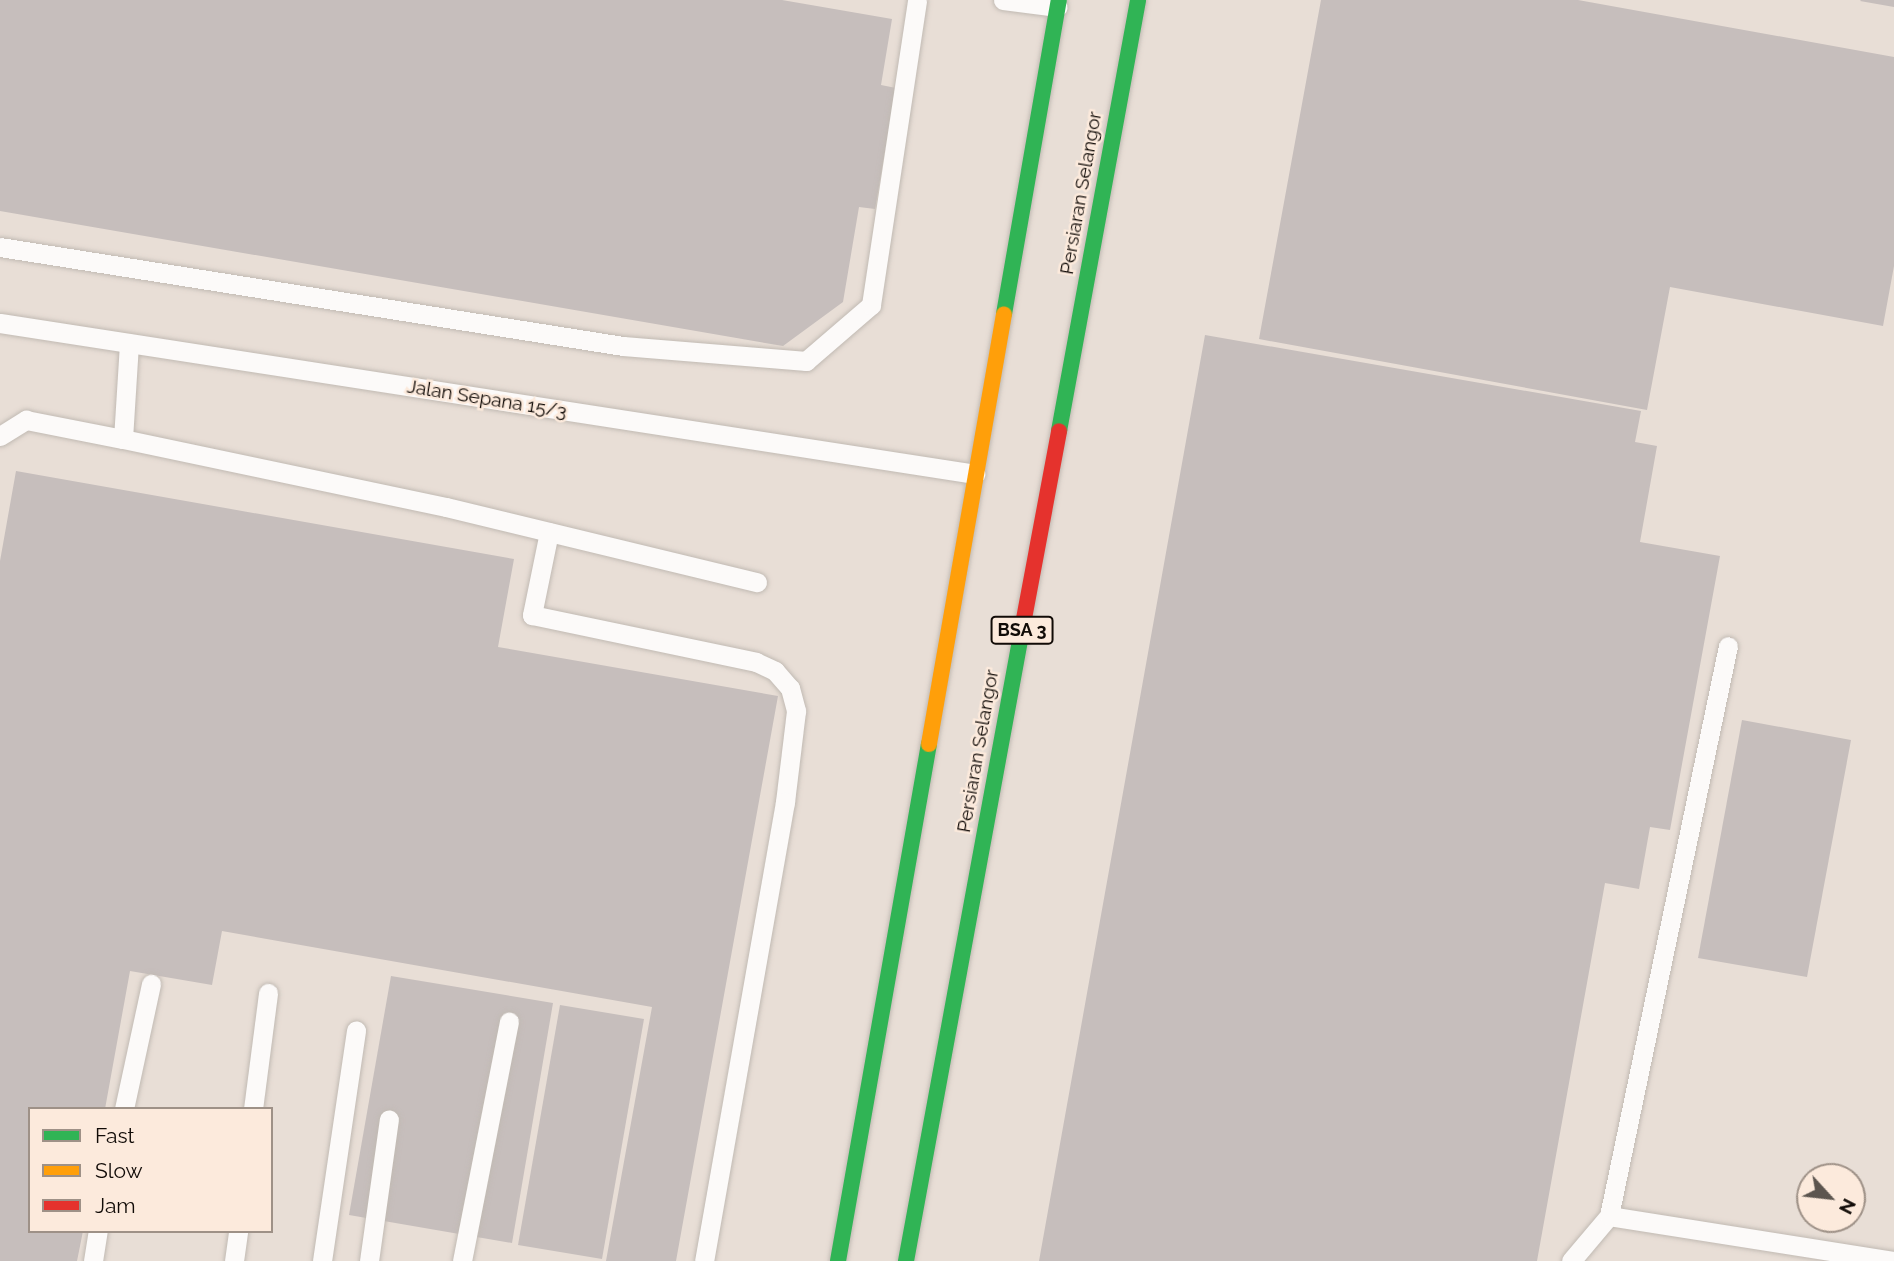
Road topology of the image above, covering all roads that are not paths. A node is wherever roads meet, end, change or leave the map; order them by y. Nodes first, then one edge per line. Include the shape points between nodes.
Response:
1 (917, 0) edge
2 (1003, 0) edge
3 (1138, 0) edge
4 (1058, 4) edge
5 (0, 247) edge
6 (0, 323) edge
7 (129, 343) junction
8 (0, 436) edge
9 (123, 439) junction
10 (975, 474) junction
11 (549, 532) junction
12 (757, 582) dead end
13 (1728, 646) dead end
14 (151, 984) dead end
15 (268, 993) dead end
16 (509, 1022) dead end
17 (356, 1030) dead end
18 (124, 1107) edge
19 (253, 1107) edge
20 (389, 1119) dead end
21 (1609, 1216) junction
22 (98, 1233) edge
23 (237, 1233) edge
24 (1789, 1253) edge
25 (93, 1261) edge
26 (234, 1261) edge
27 (322, 1261) edge
28 (369, 1261) edge
29 (462, 1261) edge
30 (704, 1261) edge
31 (838, 1261) edge
32 (906, 1261) edge
33 (1571, 1261) edge
34 (1894, 1261) edge

1 - 5 lane via 871,305 806,361 623,346
2 - 4 lane
3 - 32 main road, Persiaran Selangor / BSA 3
4 - 10 main road
6 - 7 lane, Jalan Sepana 15/3
7 - 9 lane
7 - 10 lane, Jalan Sepana 15/3
8 - 9 lane via 26,420
9 - 11 lane
10 - 31 main road
11 - 12 lane
11 - 30 lane via 532,615 757,662 775,671 790,688 796,711 785,802
13 - 21 lane
14 - 18 lane
15 - 19 lane
16 - 29 lane
17 - 27 lane
20 - 28 lane
21 - 24 lane
21 - 33 lane
22 - 25 lane
23 - 26 lane
24 - 34 lane

